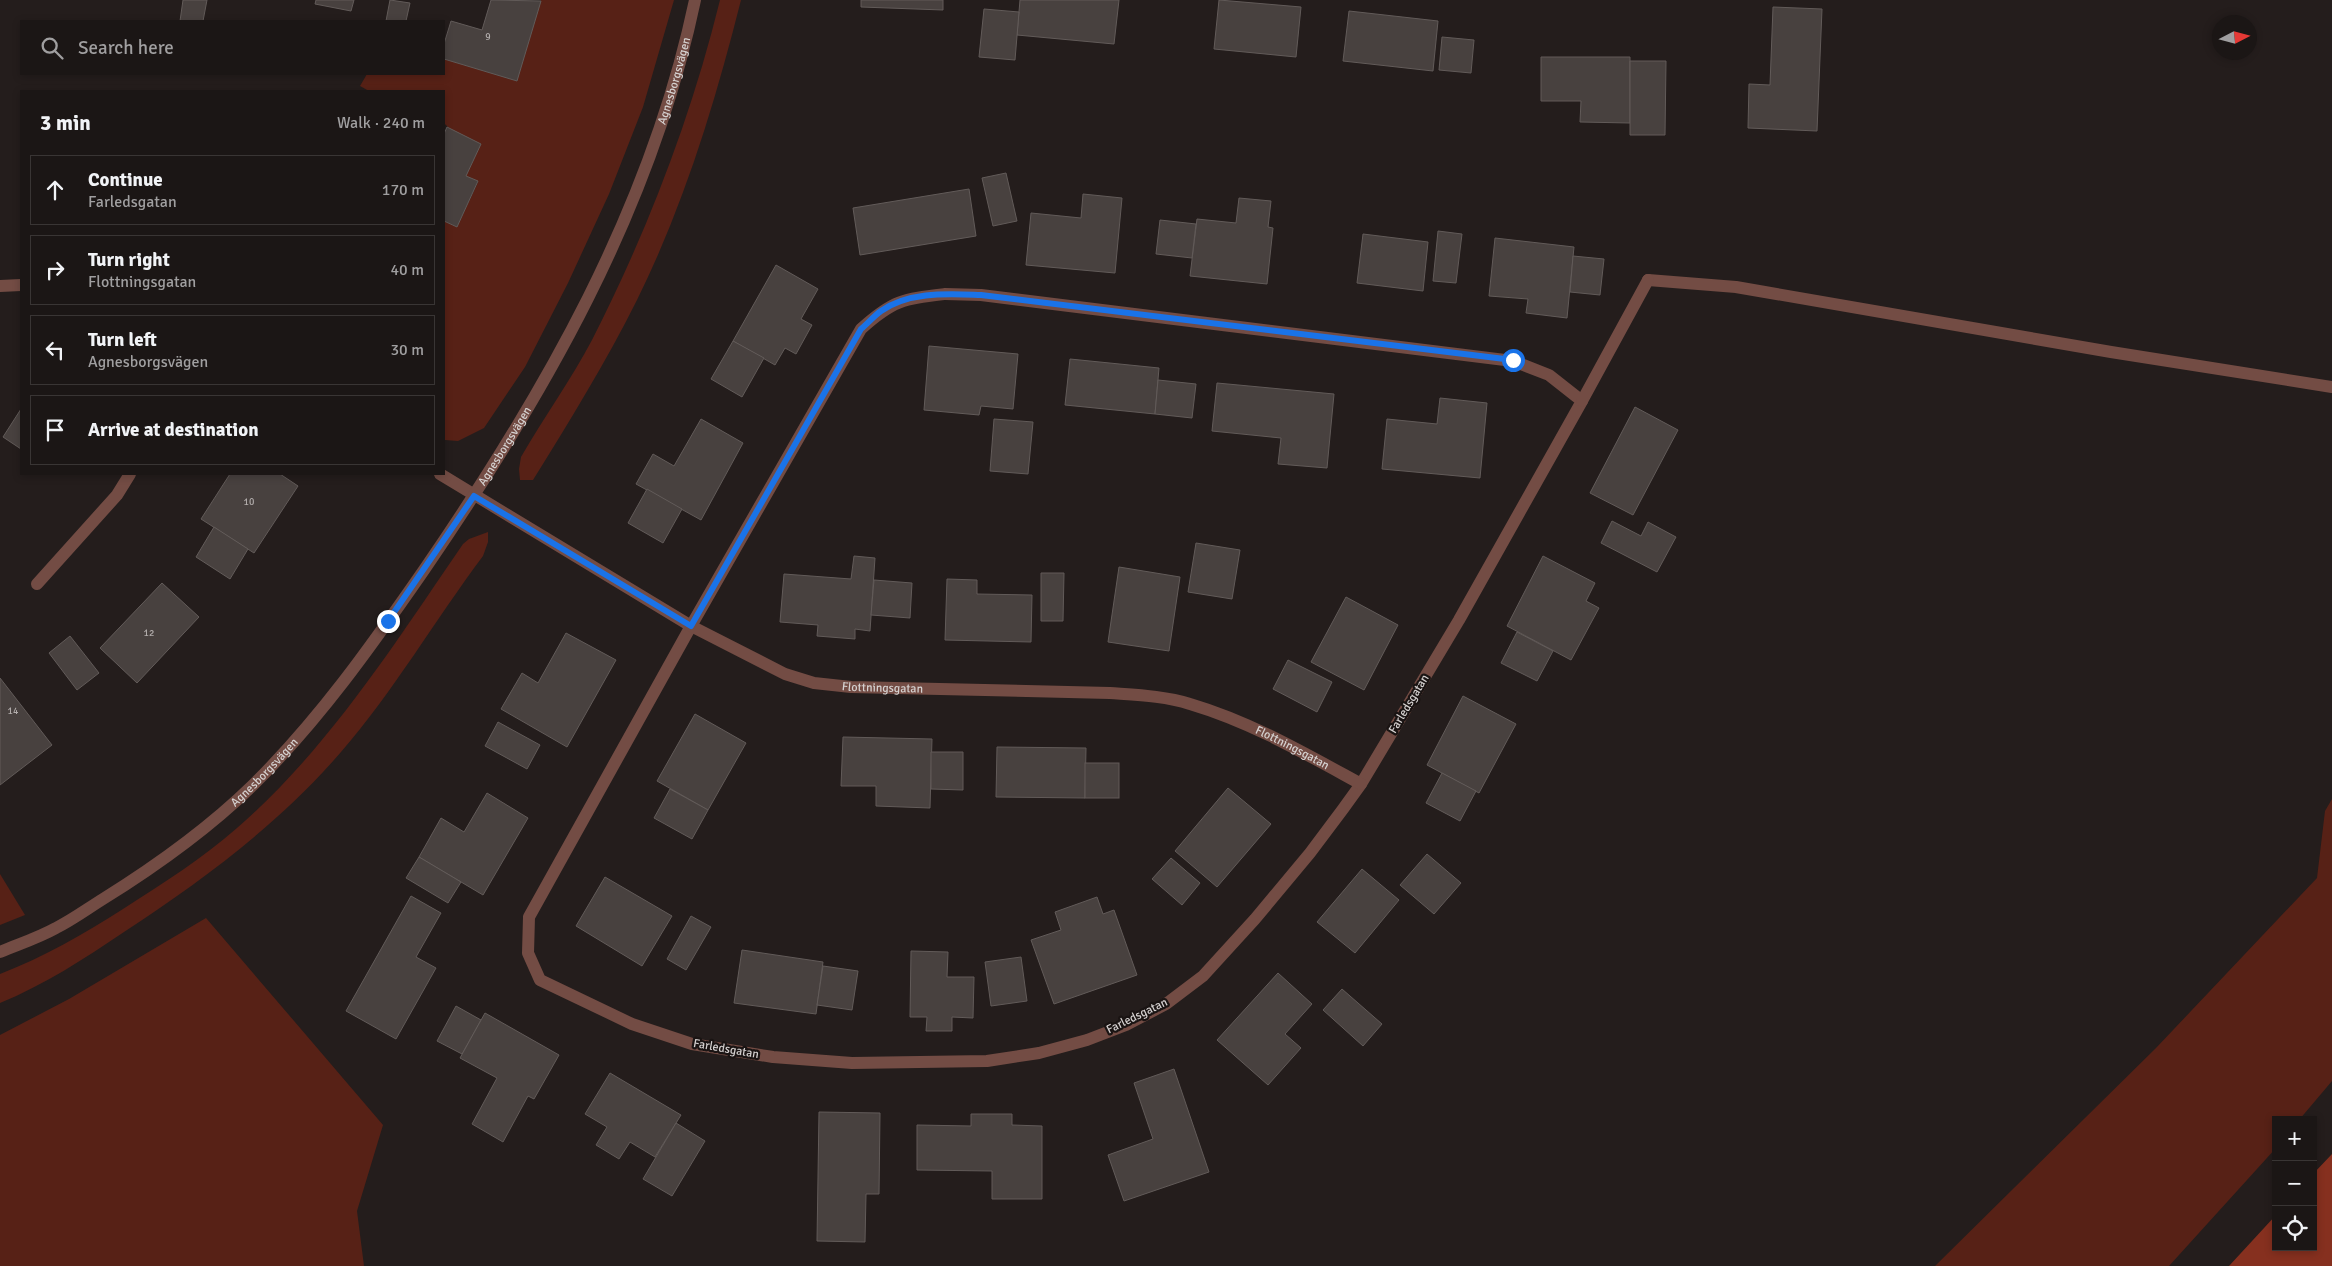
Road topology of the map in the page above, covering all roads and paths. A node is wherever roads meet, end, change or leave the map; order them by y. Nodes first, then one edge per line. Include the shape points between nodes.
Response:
1 (694, 0) edge
2 (0, 286) edge
3 (20, 286) edge
4 (2332, 387) edge
5 (1582, 401) junction
6 (129, 475) edge
7 (442, 475) edge
8 (474, 496) junction
9 (37, 584) dead end
10 (691, 626) junction
11 (1361, 784) junction
12 (0, 952) edge

1 - 8 street, Agnesborgsvägen via 664,114 625,220 555,362
2 - 3 street
4 - 5 street via 1736,287 1648,280
5 - 10 street, Farledsgatan via 1549,375 1513,360 981,295 908,298 882,310 861,329
5 - 11 street, Farledsgatan
6 - 9 street via 117,495
7 - 8 street, Flottningsgatan
8 - 10 street, Flottningsgatan
8 - 12 street, Agnesborgsvägen via 388,621 317,716 252,786 193,837 140,876 57,928
10 - 11 street, Flottningsgatan via 785,674 814,683 883,690 1110,693 1189,704 1260,730
10 - 11 street, Farledsgatan via 529,917 528,953 540,980 632,1024 692,1044 773,1057 852,1063 987,1061 1039,1053 1126,1025 1166,1004 1203,976 1310,853

